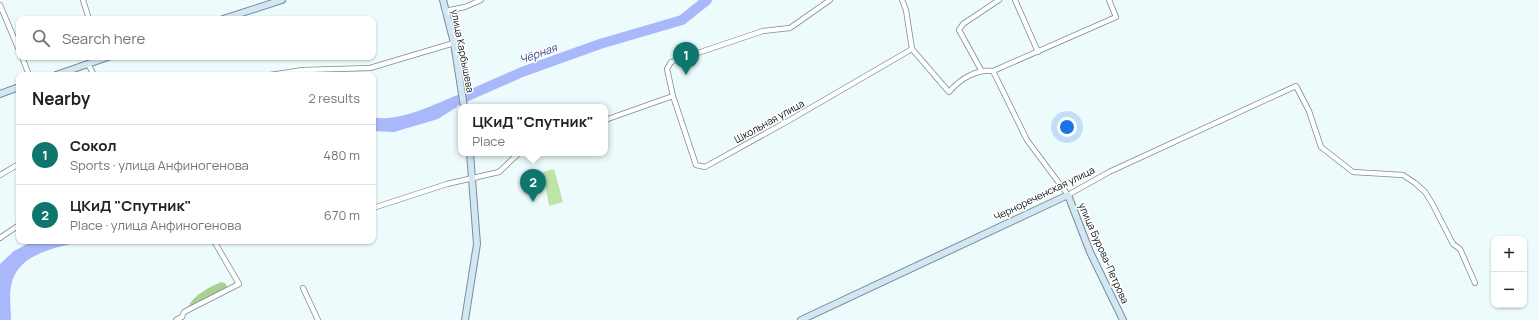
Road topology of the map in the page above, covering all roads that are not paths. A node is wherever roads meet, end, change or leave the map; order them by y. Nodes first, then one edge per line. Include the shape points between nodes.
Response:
1 (83, 0) edge
2 (443, 0) edge
3 (830, 0) edge
4 (902, 0) edge
5 (999, 0) edge
6 (1015, 0) edge
7 (1109, 0) edge
8 (277, 1) edge
9 (479, 1) edge
10 (0, 5) edge
11 (445, 11) junction
12 (88, 16) edge
13 (232, 16) edge
14 (769, 32) junction
15 (764, 36) dead end
16 (16, 43) edge
17 (454, 43) junction
18 (912, 49) junction
19 (1038, 52) junction
20 (23, 60) edge
21 (96, 60) edge
22 (88, 64) junction
23 (981, 70) junction
24 (993, 71) junction
25 (28, 72) edge
26 (65, 72) edge
27 (92, 72) edge
28 (290, 72) edge
29 (16, 89) edge
30 (0, 94) edge
31 (673, 96) junction
32 (464, 104) edge
33 (608, 119) edge
34 (470, 156) edge
35 (516, 156) edge
36 (16, 166) edge
37 (0, 175) edge
38 (473, 178) junction
39 (1068, 195) junction
40 (376, 207) edge
41 (16, 227) edge
42 (0, 238) edge
43 (216, 244) edge
44 (1476, 283) dead end
45 (302, 288) dead end
46 (176, 320) edge
47 (318, 320) edge
48 (465, 320) edge
49 (801, 320) edge
50 (1123, 320) edge

1 - 12 street
2 - 11 main road, улица Карбышева
3 - 14 street via 790,28
4 - 18 street
5 - 23 street via 963,24 959,30
6 - 19 street
7 - 19 street via 1116,17
8 - 13 main road
9 - 11 street
10 - 16 street
11 - 17 main road, улица Карбышева
14 - 15 street
14 - 31 street via 763,31 671,62 667,69
17 - 28 street via 370,68
17 - 32 main road, улица Карбышева
18 - 23 street via 949,92 957,82
18 - 31 street, Школьная улица via 705,167 696,165
19 - 24 street
20 - 25 street
21 - 22 main road
22 - 26 main road
22 - 27 street
23 - 24 street
24 - 39 street via 1027,140
29 - 30 main road
31 - 33 street
34 - 38 main road
35 - 38 street via 499,172
36 - 37 street
38 - 40 street
38 - 48 main road via 477,244
39 - 44 street, Чернореченская улица via 1109,172 1296,86 1310,111 1321,147 1354,172 1403,175 1425,192 1453,244 1460,249
39 - 49 main road, Чернореченская улица
39 - 50 main road, улица Бурова-Петрова via 1090,252
41 - 42 street
43 - 46 street via 239,284 184,312 182,317
45 - 47 street

